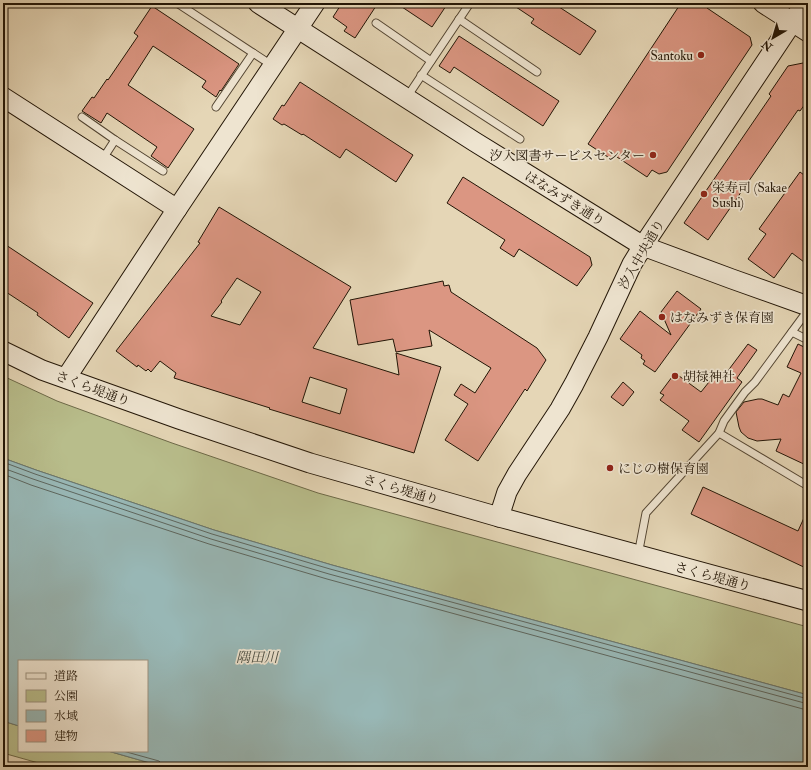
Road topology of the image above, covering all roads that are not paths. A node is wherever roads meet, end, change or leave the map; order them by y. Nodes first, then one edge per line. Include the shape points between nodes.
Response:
1 (177, 3) edge
2 (258, 3) edge
3 (315, 3) edge
4 (470, 3) edge
5 (763, 3) edge
6 (805, 3) edge
7 (459, 19) junction
8 (376, 23) dead end
9 (800, 27) edge
10 (298, 29) junction
11 (253, 53) junction
12 (431, 61) junction
13 (273, 66) junction
14 (537, 72) dead end
15 (421, 75) junction
16 (3, 97) edge
17 (406, 98) junction
18 (216, 108) dead end
19 (82, 117) dead end
20 (520, 139) dead end
21 (115, 140) junction
22 (101, 160) junction
23 (163, 170) dead end
24 (177, 209) junction
25 (643, 246) junction
26 (808, 306) edge
27 (808, 310) edge
28 (792, 332) junction
29 (808, 340) edge
30 (3, 351) edge
31 (66, 378) junction
32 (719, 433) junction
33 (808, 486) edge
34 (499, 517) junction
35 (638, 555) junction
36 (808, 602) edge

1 - 11 lane
2 - 10 street, はなみずき通り
3 - 10 street
4 - 7 lane
5 - 9 street
6 - 9 street, 汐入中央通り
7 - 12 lane
7 - 14 lane
8 - 12 lane
9 - 25 street, 汐入中央通り
10 - 13 street
10 - 17 street, はなみずき通り
11 - 13 lane
11 - 18 lane
12 - 15 lane
13 - 24 street
15 - 17 lane
15 - 20 lane
16 - 22 street
17 - 25 street, はなみずき通り
19 - 21 lane
21 - 22 lane
21 - 23 lane
22 - 24 street
24 - 31 street
25 - 26 street, はなみずき通り
25 - 34 street, 汐入中央通り via 574,384 517,474
27 - 28 lane
28 - 29 lane
28 - 32 lane via 724,421
30 - 31 street, さくら堤通り via 42,370
31 - 34 street, さくら堤通り via 310,463
32 - 33 lane
32 - 35 lane via 646,513
34 - 35 street, さくら堤通り
35 - 36 street, さくら堤通り

